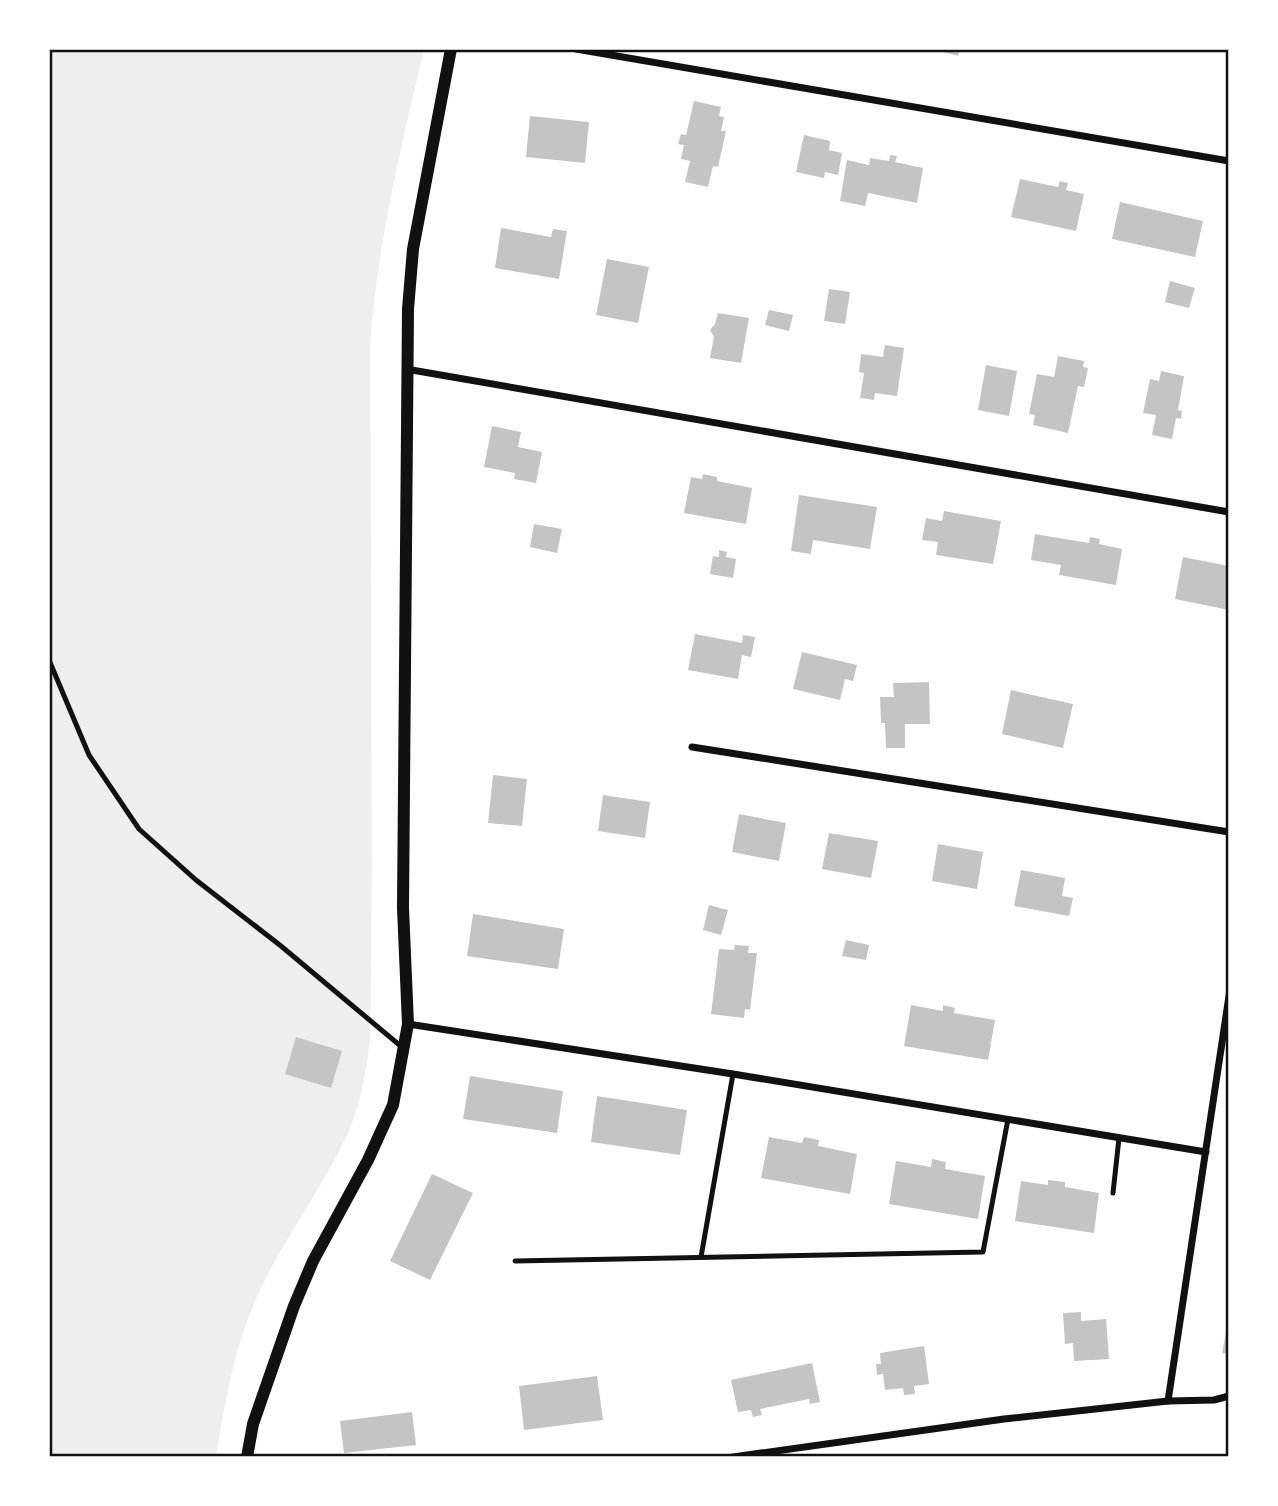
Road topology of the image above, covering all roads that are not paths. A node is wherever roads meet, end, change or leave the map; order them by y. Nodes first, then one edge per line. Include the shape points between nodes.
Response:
1 (451, 49) edge
2 (576, 49) edge
3 (1229, 161) edge
4 (406, 369) junction
5 (1229, 512) edge
6 (49, 660) edge
7 (692, 747) dead end
8 (1229, 832) edge
9 (1229, 996) edge
10 (408, 1024) junction
11 (404, 1048) junction
12 (733, 1074) junction
13 (1008, 1119) junction
14 (1119, 1138) junction
15 (1206, 1152) junction
16 (1113, 1193) dead end
17 (701, 1257) junction
18 (515, 1261) dead end
19 (1229, 1396) edge
20 (1168, 1401) junction
21 (247, 1457) edge
22 (733, 1457) edge

1 - 4 street via 413,249
2 - 3 street
4 - 5 street
4 - 10 street via 403,908
6 - 11 lane via 89,755 139,829
7 - 8 street
9 - 15 street
10 - 11 street
10 - 12 street
11 - 21 street via 393,1105 294,1306 253,1424
12 - 13 street
12 - 17 lane
13 - 14 street
13 - 17 lane via 983,1252
14 - 15 street
14 - 16 lane
15 - 20 street
17 - 18 lane
19 - 20 street
20 - 22 street

